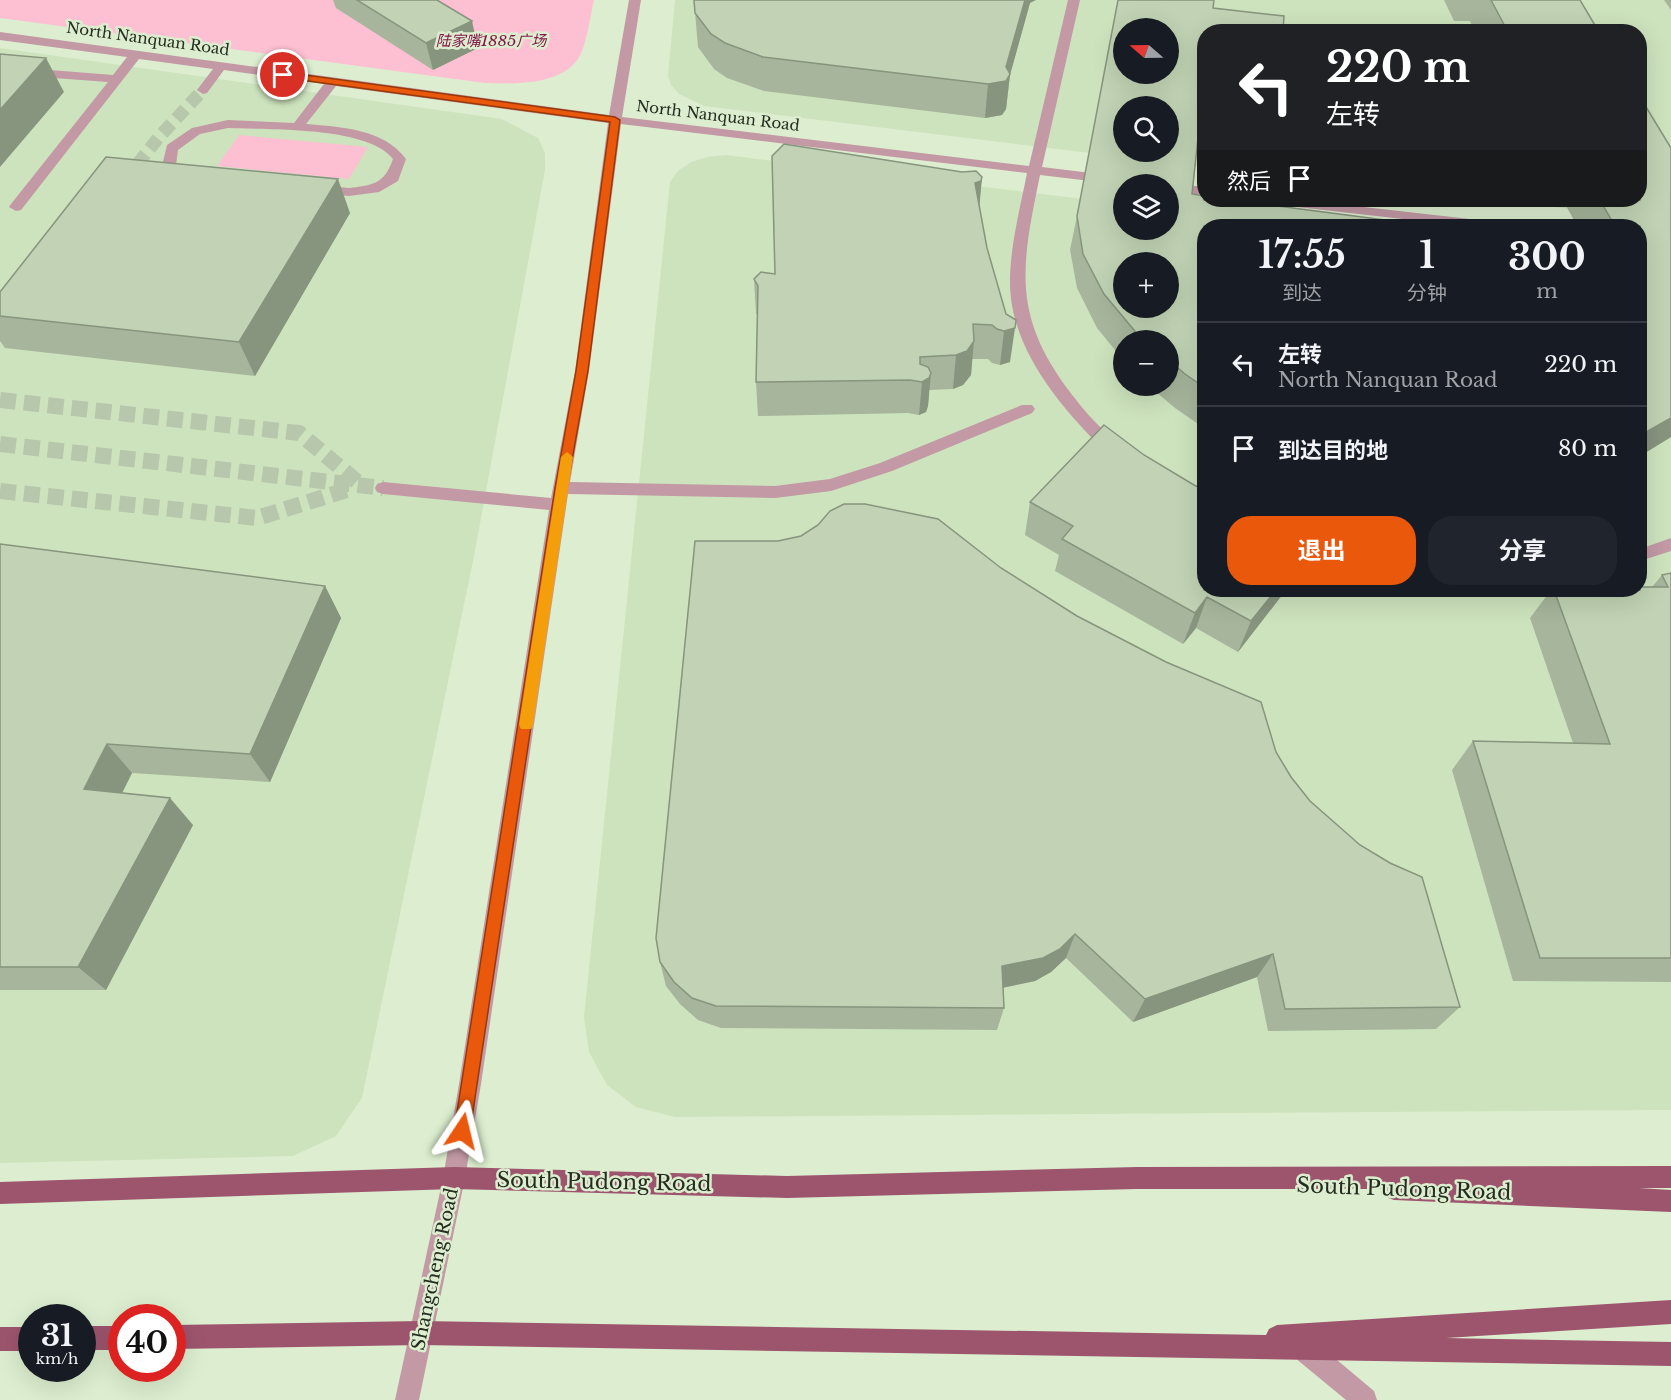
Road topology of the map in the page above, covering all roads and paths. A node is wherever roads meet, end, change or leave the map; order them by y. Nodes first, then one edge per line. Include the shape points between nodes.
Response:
1 (635, 0) edge
2 (1074, 0) edge
3 (0, 36) edge
4 (136, 54) junction
5 (221, 66) junction
6 (0, 70) edge
7 (117, 78) junction
8 (333, 81) junction
9 (203, 90) tunnel mouth
10 (615, 120) junction
11 (297, 128) junction
12 (1035, 171) junction
13 (1113, 180) edge
14 (1179, 188) edge
15 (1197, 190) edge
16 (16, 207) dead end
17 (1332, 207) edge
18 (1435, 219) edge
19 (1026, 409) dead end
20 (1127, 461) edge
21 (383, 488) tunnel mouth
22 (560, 497) junction
23 (1671, 544) edge
24 (1647, 553) edge
25 (1671, 1177) edge
26 (454, 1178) junction
27 (1137, 1178) junction
28 (0, 1193) edge
29 (1671, 1201) edge
30 (1671, 1312) edge
31 (421, 1333) junction
32 (186, 1337) edge
33 (18, 1339) edge
34 (0, 1340) edge
35 (1146, 1346) junction
36 (1303, 1348) junction
37 (1671, 1354) edge
38 (407, 1400) edge
39 (1365, 1400) edge

1 - 10 street, Shangcheng Road
2 - 12 street
3 - 4 street, North Nanquan Road
4 - 5 street, North Nanquan Road
4 - 7 street
5 - 8 street, North Nanquan Road
5 - 9 street
6 - 7 street
7 - 16 street
8 - 10 street, North Nanquan Road
8 - 11 street
10 - 12 street, North Nanquan Road
10 - 22 street, Shangcheng Road via 582,371
11 - 11 street via 228,124 196,131 172,148 169,166 187,177 349,192 374,189 393,178 400,159 390,147 353,134
12 - 13 street, North Nanquan Road
12 - 20 street via 1019,247 1018,300 1034,351 1061,391
14 - 15 street
17 - 18 street
19 - 22 street via 886,467 831,485 775,492
21 - 22 street
22 - 26 street, Shangcheng Road
23 - 24 street
25 - 27 main road, South Pudong Road
26 - 27 main road, South Pudong Road via 787,1187
26 - 28 main road, South Pudong Road
26 - 31 street, Shangcheng Road
27 - 29 main road, South Pudong Road
30 - 35 main road
31 - 32 main road
31 - 35 main road
31 - 38 street, Shangcheng Road
33 - 34 main road
35 - 36 main road
36 - 37 main road
36 - 39 street

